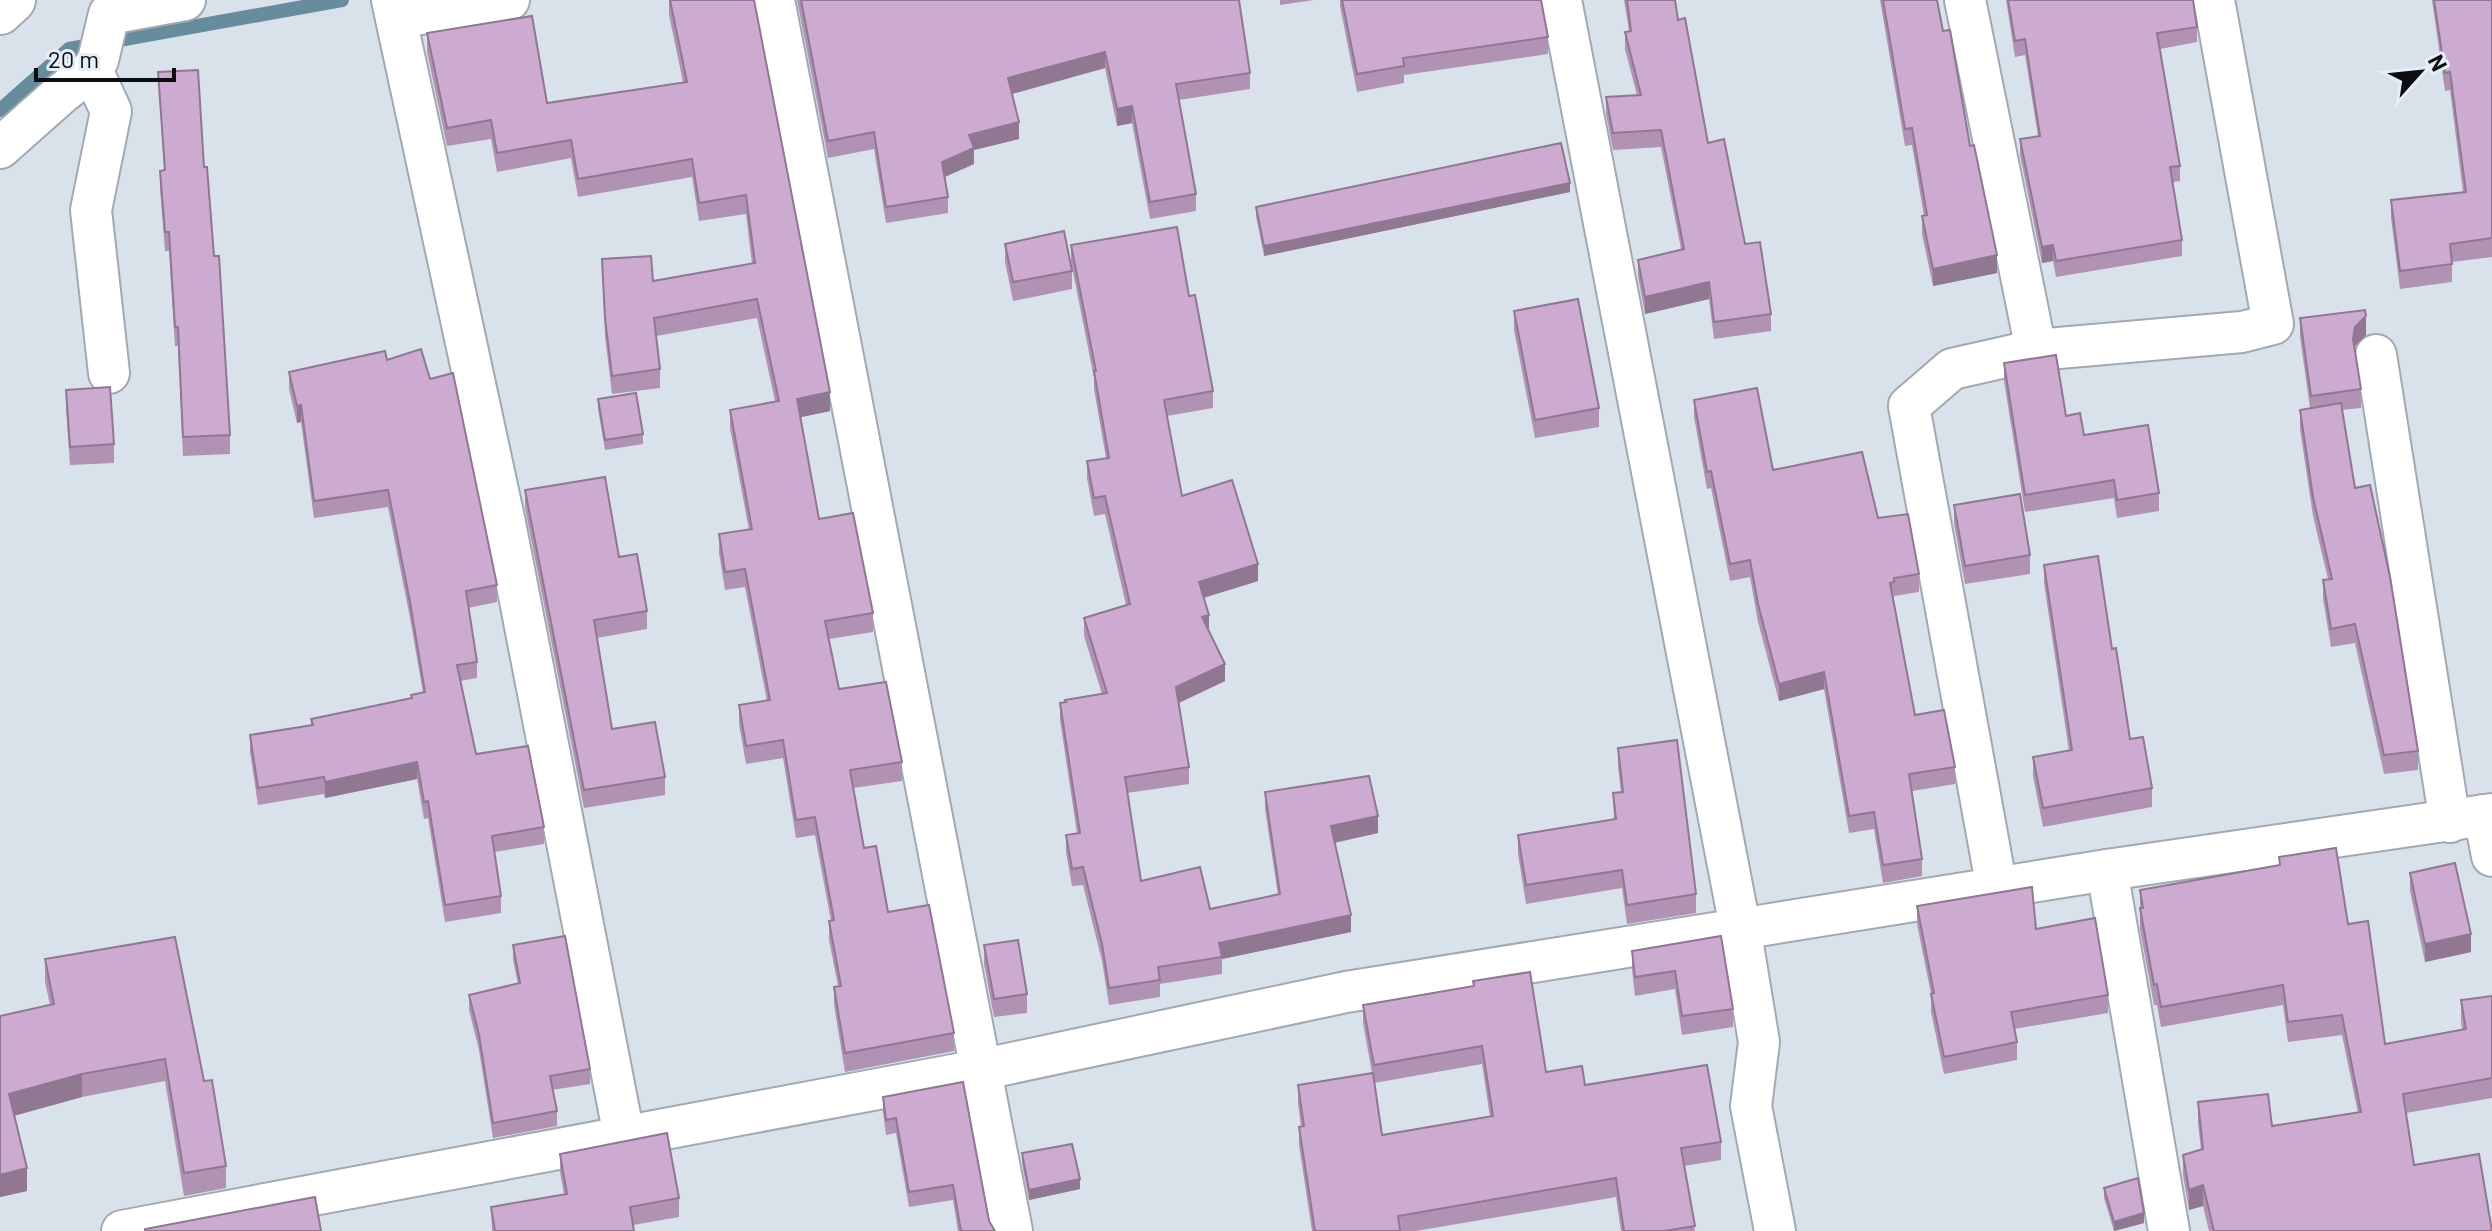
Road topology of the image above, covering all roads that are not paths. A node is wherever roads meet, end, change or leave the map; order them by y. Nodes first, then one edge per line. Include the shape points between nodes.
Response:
1 (13, 0) edge
2 (185, 0) edge
3 (509, 0) edge
4 (774, 0) edge
5 (1561, 0) edge
6 (1965, 0) edge
7 (2214, 0) edge
8 (394, 7) edge
9 (0, 12) edge
10 (98, 53) junction
11 (0, 148) edge
12 (2036, 350) junction
13 (2376, 355) dead end
14 (109, 373) dead end
15 (2475, 817) edge
16 (2492, 856) edge
17 (2107, 870) junction
18 (1997, 889) junction
19 (1740, 927) junction
20 (979, 1070) junction
21 (624, 1136) junction
22 (244, 1219) edge
23 (122, 1231) edge
24 (1012, 1231) edge
25 (1775, 1231) edge
26 (2169, 1231) edge

1 - 9 street
2 - 10 street via 109,14
3 - 8 street
4 - 20 street
5 - 19 street
6 - 12 street
7 - 12 street via 2273,324 2242,332
8 - 21 street via 505,523
10 - 11 street
10 - 14 street via 111,111 91,210
12 - 18 street via 1952,369 1909,406
13 - 15 street
15 - 16 street
15 - 17 street
17 - 18 street
17 - 26 street
18 - 19 street
19 - 20 street via 1346,992
19 - 25 street via 1759,1042 1751,1106
20 - 21 street
20 - 24 street
21 - 22 street
22 - 23 street

